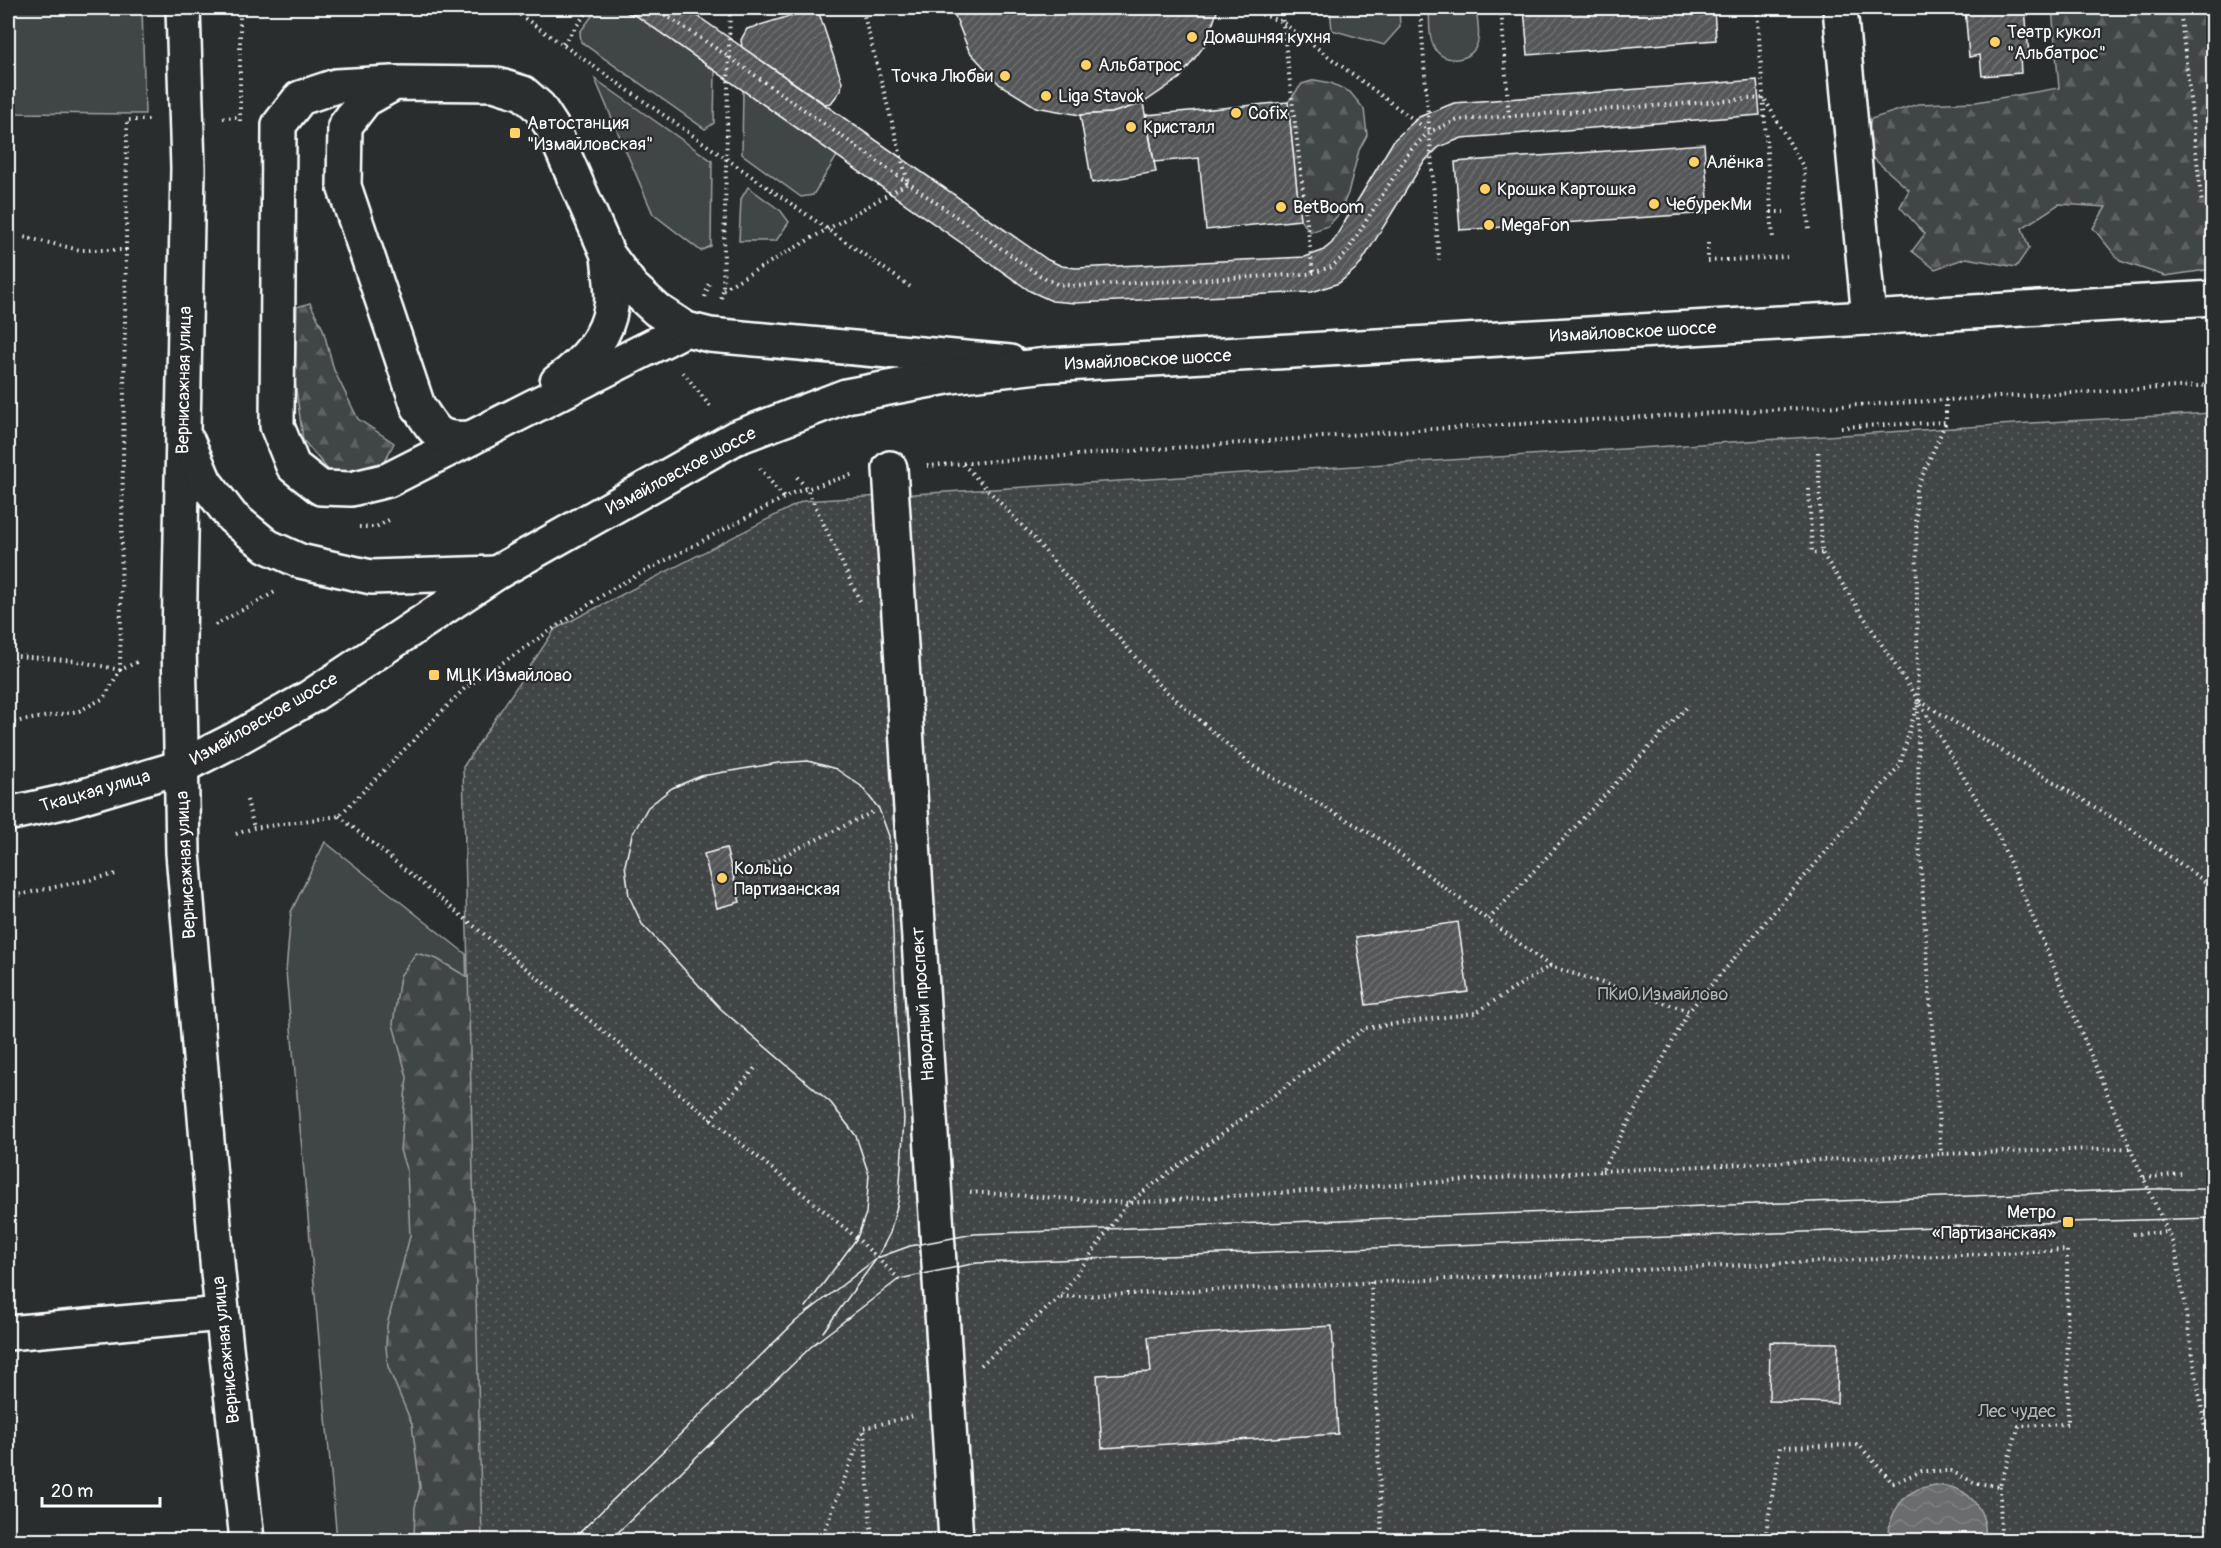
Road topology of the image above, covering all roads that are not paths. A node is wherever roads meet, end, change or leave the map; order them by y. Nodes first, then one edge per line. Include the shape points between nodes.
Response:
1 (183, 8) edge
2 (1840, 8) edge
3 (395, 83) junction
4 (608, 255) junction
5 (2214, 298) edge
6 (1869, 318) junction
7 (690, 330) junction
8 (1047, 365) junction
9 (503, 422) junction
10 (183, 429) junction
11 (471, 438) junction
12 (890, 468) road end
13 (496, 573) junction
14 (181, 766) junction
15 (8, 814) edge
16 (222, 1314) junction
17 (8, 1333) edge
18 (247, 1540) edge
19 (956, 1540) edge

1 - 10 main road, Вернисажная улица via 188,168
2 - 6 main road
3 - 4 main road via 495,84 524,93 552,127
3 - 11 main road via 365,100 345,126 344,186 418,406 434,431 451,439
3 - 11 main road via 336,86 300,98 279,125 277,426 293,466 321,488 351,489 388,480
4 - 7 main road via 632,287 657,310
4 - 9 main road via 612,307 599,342 572,371
5 - 6 main road, Измайловское шоссе
6 - 8 main road, Измайловское шоссе
7 - 8 main road via 710,335
7 - 9 main road
8 - 13 main road, Измайловское шоссе via 952,376 846,396 735,438
9 - 11 main road
10 - 13 main road via 205,482 232,517 267,546 300,561 371,577
10 - 14 main road, Вернисажная улица
12 - 19 main road, Народный проспект
13 - 14 main road, Измайловское шоссе via 310,697
14 - 15 main road, Ткацкая улица via 63,802
14 - 16 main road, Вернисажная улица via 186,896
16 - 17 main road
16 - 18 main road, Вернисажная улица

